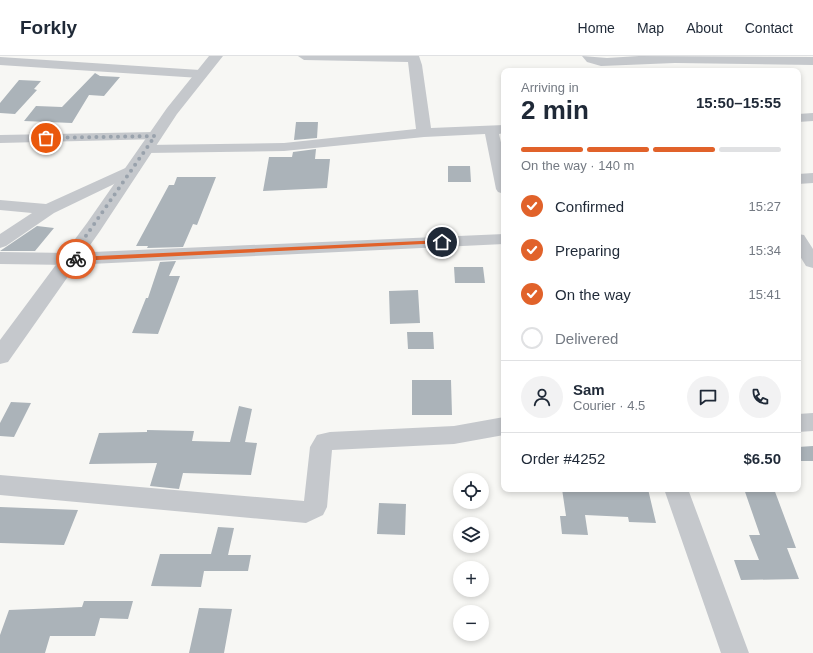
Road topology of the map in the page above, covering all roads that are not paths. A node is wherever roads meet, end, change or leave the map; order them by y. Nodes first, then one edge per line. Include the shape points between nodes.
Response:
1 (216, 56) edge
2 (304, 56) edge
3 (588, 56) edge
4 (413, 57) edge
5 (55, 60) edge
6 (633, 60) junction
7 (0, 61) edge
8 (813, 61) edge
9 (693, 66) edge
10 (639, 68) edge
11 (200, 74) junction
12 (813, 117) edge
13 (801, 118) edge
14 (498, 129) edge
15 (424, 133) junction
16 (0, 139) edge
17 (151, 142) junction
18 (501, 160) edge
19 (132, 170) junction
20 (813, 178) edge
21 (801, 179) edge
22 (0, 205) edge
23 (48, 209) junction
24 (501, 239) edge
25 (0, 242) edge
26 (801, 246) edge
27 (0, 258) edge
28 (70, 259) junction
29 (808, 262) edge
30 (0, 356) edge
31 (801, 422) edge
32 (813, 422) edge
33 (501, 427) edge
34 (0, 485) edge
35 (677, 492) edge
36 (735, 653) edge

1 - 11 street
2 - 4 street
3 - 6 street via 593,61
4 - 15 street
5 - 7 street
5 - 11 street
6 - 9 street
6 - 10 street
8 - 9 street
11 - 17 street
12 - 13 street
14 - 15 street
14 - 18 street
15 - 17 street via 290,147
16 - 17 street
17 - 19 street
19 - 23 street
19 - 28 street
20 - 21 street
22 - 23 street
23 - 25 street
24 - 28 street
26 - 29 street
27 - 28 street
28 - 30 street
31 - 32 street
33 - 34 street via 454,435 325,442 321,447 315,507 306,512
35 - 36 street

